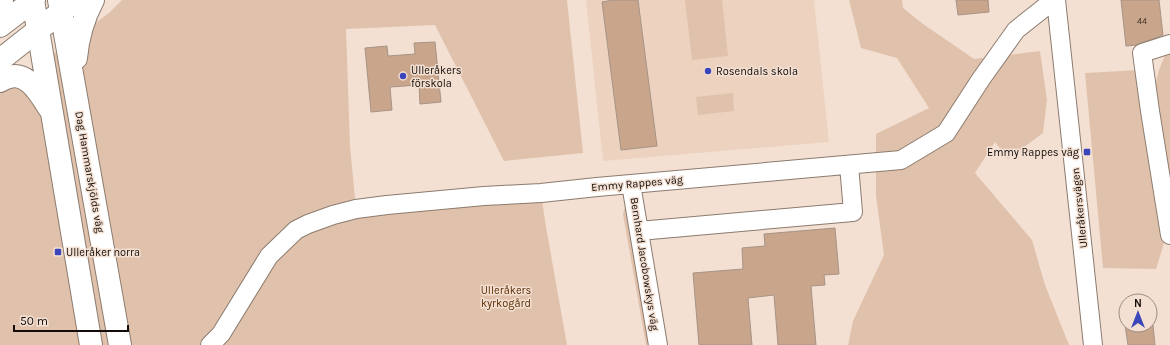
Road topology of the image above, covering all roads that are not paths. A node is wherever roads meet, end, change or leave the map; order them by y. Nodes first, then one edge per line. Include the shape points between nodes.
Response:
1 (2, 0) edge
2 (33, 0) edge
3 (93, 0) edge
4 (1055, 0) edge
5 (66, 4) edge
6 (0, 5) edge
7 (0, 26) edge
8 (38, 30) junction
9 (1170, 44) edge
10 (0, 60) edge
11 (73, 77) junction
12 (0, 82) edge
13 (53, 114) junction
14 (849, 165) junction
15 (632, 184) junction
16 (639, 232) junction
17 (1170, 235) edge
18 (91, 345) edge
19 (120, 345) edge
20 (210, 345) edge
21 (658, 345) edge
22 (1093, 345) edge

1 - 6 main road
2 - 7 main road
2 - 8 main road
3 - 11 main road via 78,36
4 - 14 street, Emmy Rappes väg via 1016,30 946,134 901,160
4 - 22 street, Ulleråkersvägen
5 - 8 main road
5 - 11 main road, Dag Hammarskjölds väg
8 - 10 main road
8 - 13 main road
9 - 17 street via 1142,53
11 - 19 main road, Dag Hammarskjölds väg
12 - 13 main road via 5,78 18,76 29,81
13 - 18 main road
14 - 15 street, Emmy Rappes väg
14 - 16 street via 853,212
15 - 16 street, Bernhard Jacobowskys väg
15 - 20 street, Emmy Rappes väg via 387,205 356,209 308,224 296,230 269,256 221,334
16 - 21 street, Bernhard Jacobowskys väg

